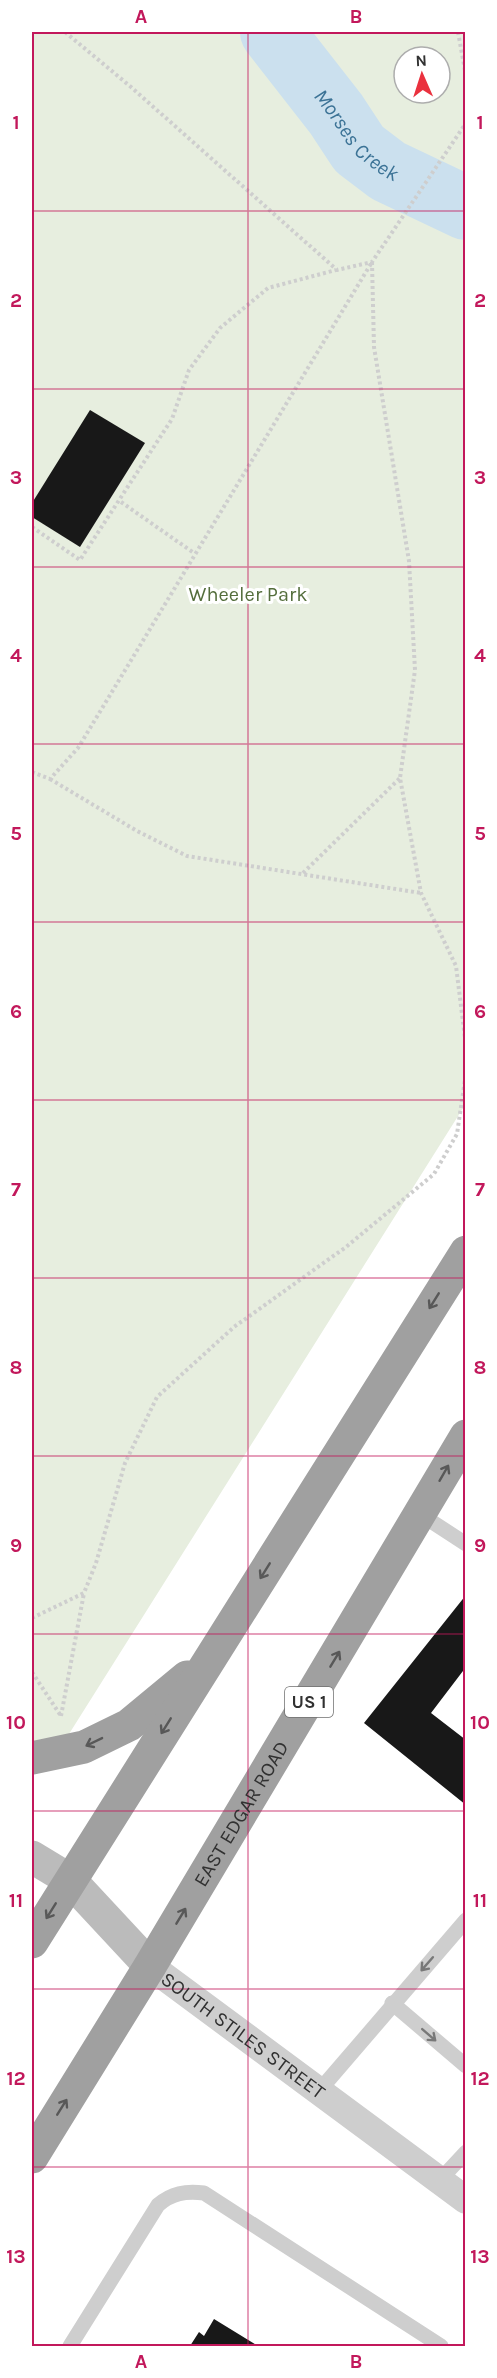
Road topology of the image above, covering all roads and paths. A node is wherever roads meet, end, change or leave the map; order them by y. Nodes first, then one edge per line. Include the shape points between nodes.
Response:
1 (65, 32) edge
2 (458, 32) edge
3 (465, 76) edge
4 (465, 123) edge
5 (372, 262) junction
6 (337, 270) junction
7 (121, 502) junction
8 (32, 527) edge
9 (194, 553) junction
10 (32, 772) edge
11 (400, 778) junction
12 (50, 779) junction
13 (302, 874) junction
14 (421, 893) junction
15 (465, 1046) edge
16 (465, 1073) edge
17 (465, 1252) edge
18 (465, 1436) edge
19 (420, 1514) junction
20 (465, 1544) edge
21 (84, 1593) junction
22 (32, 1618) edge
23 (209, 1659) junction
24 (32, 1672) edge
25 (32, 1758) edge
26 (32, 1857) edge
27 (70, 1880) junction
28 (465, 1920) edge
29 (32, 1942) edge
30 (150, 1966) junction
31 (392, 2003) junction
32 (465, 2066) edge
33 (319, 2091) junction
34 (465, 2152) edge
35 (32, 2157) edge
36 (439, 2181) junction
37 (465, 2200) edge
38 (70, 2346) edge
39 (441, 2346) edge

1 - 6 path
2 - 3 path
4 - 5 path
5 - 6 path
5 - 9 path
5 - 11 path via 374,347 409,561 416,670
6 - 7 path via 268,288 220,328 189,370 172,419
7 - 8 path via 80,560
7 - 9 path
9 - 12 path via 78,748
10 - 12 path
11 - 13 path
11 - 14 path
12 - 13 path via 137,831 188,856
13 - 14 path
14 - 15 path via 456,966
16 - 21 path via 457,1134 434,1174 346,1247 234,1327 156,1397 125,1463
17 -> 23 highway
19 -> 18 highway, EAST EDGAR ROAD / US 1
19 - 20 lane
30 -> 19 highway, EAST EDGAR ROAD / US 1
21 - 22 path
21 - 24 path via 61,1716
23 -> 25 highway via 129,1725 84,1747
23 -> 27 highway
26 - 27 main road, SOUTH STILES STREET
27 -> 29 highway
27 - 30 main road, SOUTH STILES STREET
28 -> 31 lane
30 - 33 street, SOUTH STILES STREET
35 -> 30 highway, EAST EDGAR ROAD / US 1
31 -> 32 lane
31 - 33 lane
33 - 36 street, SOUTH STILES STREET
34 - 36 lane
36 - 37 street, SOUTH STILES STREET
38 - 39 lane via 158,2205 190,2191 204,2193

